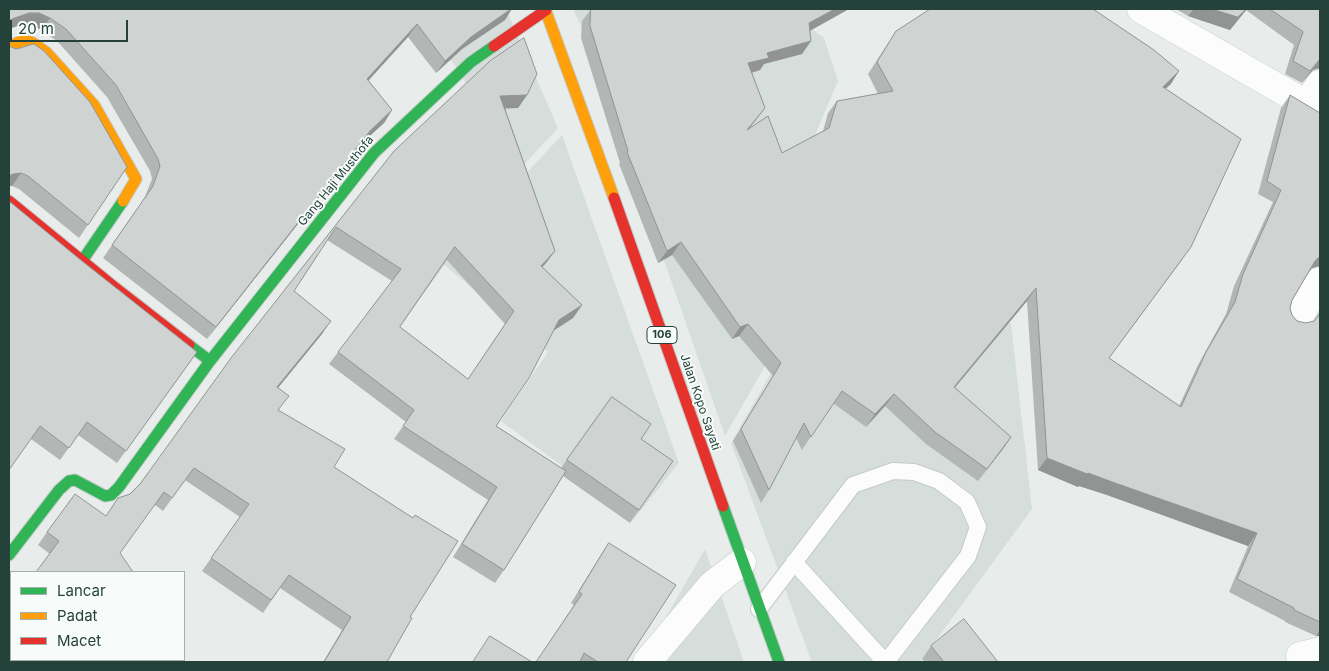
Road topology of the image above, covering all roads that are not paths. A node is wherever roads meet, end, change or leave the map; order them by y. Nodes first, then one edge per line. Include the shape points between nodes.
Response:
1 (547, 9) edge
2 (1145, 10) edge
3 (9, 46) edge
4 (1316, 100) edge
5 (9, 201) edge
6 (82, 261) junction
7 (1320, 281) edge
8 (1297, 320) edge
9 (213, 358) junction
10 (9, 555) edge
11 (742, 562) junction
12 (794, 562) junction
13 (759, 609) junction
14 (646, 662) edge
15 (779, 662) edge
16 (885, 662) edge

1 - 9 street, Gang Haji Musthofa via 471,62 374,153
1 - 11 street, Jalan Kopo Sayati / 106
2 - 4 street
3 - 6 street via 25,40 46,52 94,105 136,179
5 - 6 street
6 - 9 street
7 - 8 street
9 - 10 street, Gang Haji Musthofa via 111,495 105,496 75,480 69,481
11 - 13 street, Jalan Kopo Sayati / 106
11 - 14 street via 712,585
12 - 13 lane
12 - 16 lane
12 - 16 lane via 853,485 893,471 914,472 939,481 967,502 978,527 968,556
13 - 15 street, Jalan Kopo Sayati / 106

